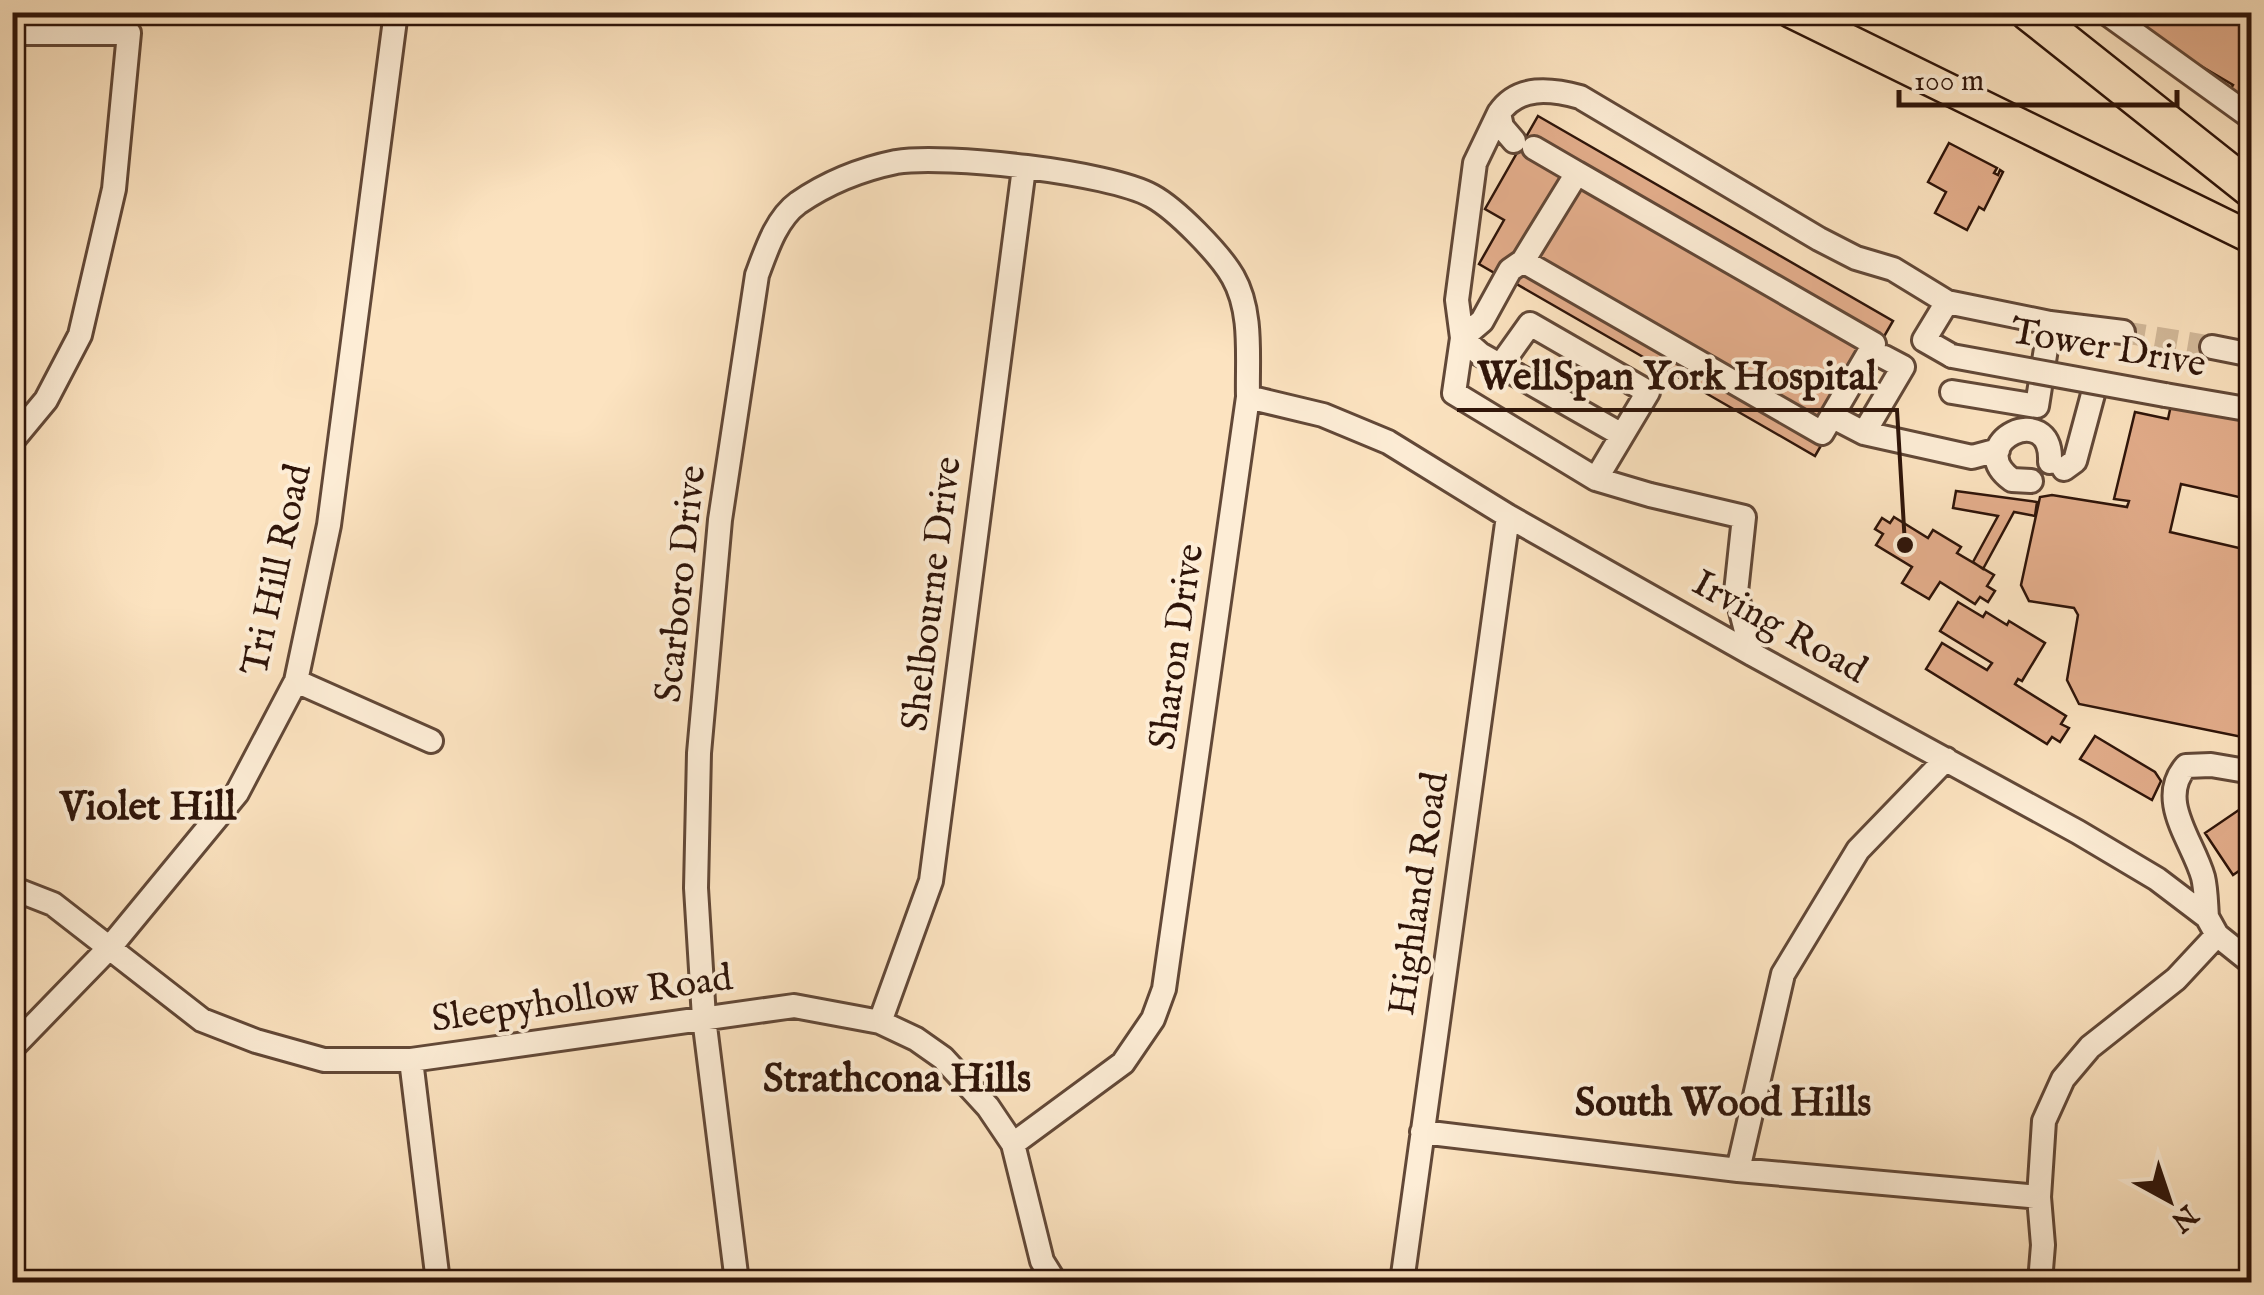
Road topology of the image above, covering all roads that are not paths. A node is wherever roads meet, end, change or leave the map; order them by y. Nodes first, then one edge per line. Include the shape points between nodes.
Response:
1 (396, 12) edge
2 (1791, 12) edge
3 (2028, 12) edge
4 (2105, 12) edge
5 (12, 33) edge
6 (1499, 113) junction
7 (2252, 118) edge
8 (1024, 168) junction
9 (1577, 173) junction
10 (1087, 176) joint
11 (2252, 190) edge
12 (2252, 238) edge
13 (1523, 262) junction
14 (1947, 302) junction
15 (2050, 323) junction
16 (2122, 332) tunnel mouth
17 (1462, 338) junction
18 (1924, 340) junction
19 (2212, 348) tunnel mouth
20 (2252, 355) edge
21 (1500, 366) junction
22 (2096, 383) junction
23 (1952, 392) dead end
24 (1248, 397) junction
25 (2252, 410) edge
26 (1837, 419) dead end
27 (1864, 433) junction
28 (1622, 436) junction
29 (12, 441) edge
30 (1998, 450) junction
31 (1596, 479) junction
32 (2030, 481) dead end
33 (1508, 516) junction
34 (1752, 654) junction
35 (296, 681) junction
36 (431, 741) dead end
37 (1946, 758) junction
38 (2252, 772) edge
39 (12, 888) edge
40 (2212, 926) junction
41 (111, 946) junction
42 (2252, 963) edge
43 (704, 1018) junction
44 (880, 1022) junction
45 (12, 1048) edge
46 (411, 1060) junction
47 (1422, 1132) junction
48 (1013, 1144) junction
49 (1738, 1170) junction
50 (2039, 1198) junction
51 (438, 1282) edge
52 (737, 1282) edge
53 (1055, 1282) edge
54 (1402, 1282) edge
55 (2040, 1282) edge

1 - 35 street, Tri Hill Road via 329,525
2 - 12 main road
3 - 11 highway
4 - 7 street
5 - 29 street via 129,33 114,189 80,334 46,400
6 - 9 street via 1502,127 1524,145
6 - 14 street via 1515,96 1551,88 1580,97 1819,239 1893,269
6 - 17 street via 1475,163 1457,300
8 - 10 street, Scarboro Drive
8 - 43 street, Scarboro Drive via 942,159 856,172 795,205 771,237 757,275 720,520 700,753 696,888
8 - 44 street, Shelbourne Drive via 931,881
9 - 13 street
9 - 13 street via 1874,344 1822,433
10 - 24 street, Sharon Drive via 1152,196 1206,241 1234,277 1246,313
13 - 17 street via 1510,270 1482,321
14 - 15 street
14 - 18 street
15 - 16 street
15 - 23 street via 2037,406
17 - 21 street
17 - 31 street via 1454,393
18 - 22 street, Tower Drive, bridge via 1952,356
18 - 27 street via 1894,362
19 - 20 street
21 - 28 street
21 - 28 street via 1530,324 1648,392
22 - 25 street, Tower Drive, bridge
22 - 30 street via 2075,461 2057,465 2046,440 2032,430 2006,436
24 - 33 street, Irving Road via 1323,415 1388,442
24 - 48 street, Sharon Drive via 1164,989 1124,1063
26 - 27 street
27 - 30 street via 1972,456
28 - 31 street
30 - 32 street via 2005,475
31 - 34 street via 1744,517 1736,592
33 - 34 street, Irving Road
33 - 47 street, Highland Road
34 - 37 street, Irving Road
35 - 36 street
35 - 41 street, Tri Hill Road via 237,793
37 - 40 street, Irving Road via 2156,879
37 - 49 street via 1858,850 1783,974
38 - 40 street via 2210,764 2186,766 2177,776 2174,807 2203,878
39 - 41 street, Sleepyhollow Road via 54,904
40 - 42 street, Irving Road
40 - 50 street via 2176,979 2090,1047 2062,1079 2044,1120
41 - 45 street, Tri Hill Road
41 - 46 street, Sleepyhollow Road via 202,1020 256,1041 324,1060
43 - 44 street, Sleepyhollow Road via 794,1006
43 - 46 street, Sleepyhollow Road
43 - 52 street, Scarboro Drive
44 - 48 street, Sleepyhollow Road via 943,1058
46 - 51 street
47 - 49 street
47 - 54 street, Highland Road
48 - 53 street, Sleepyhollow Road via 1042,1261
49 - 50 street
50 - 55 street

